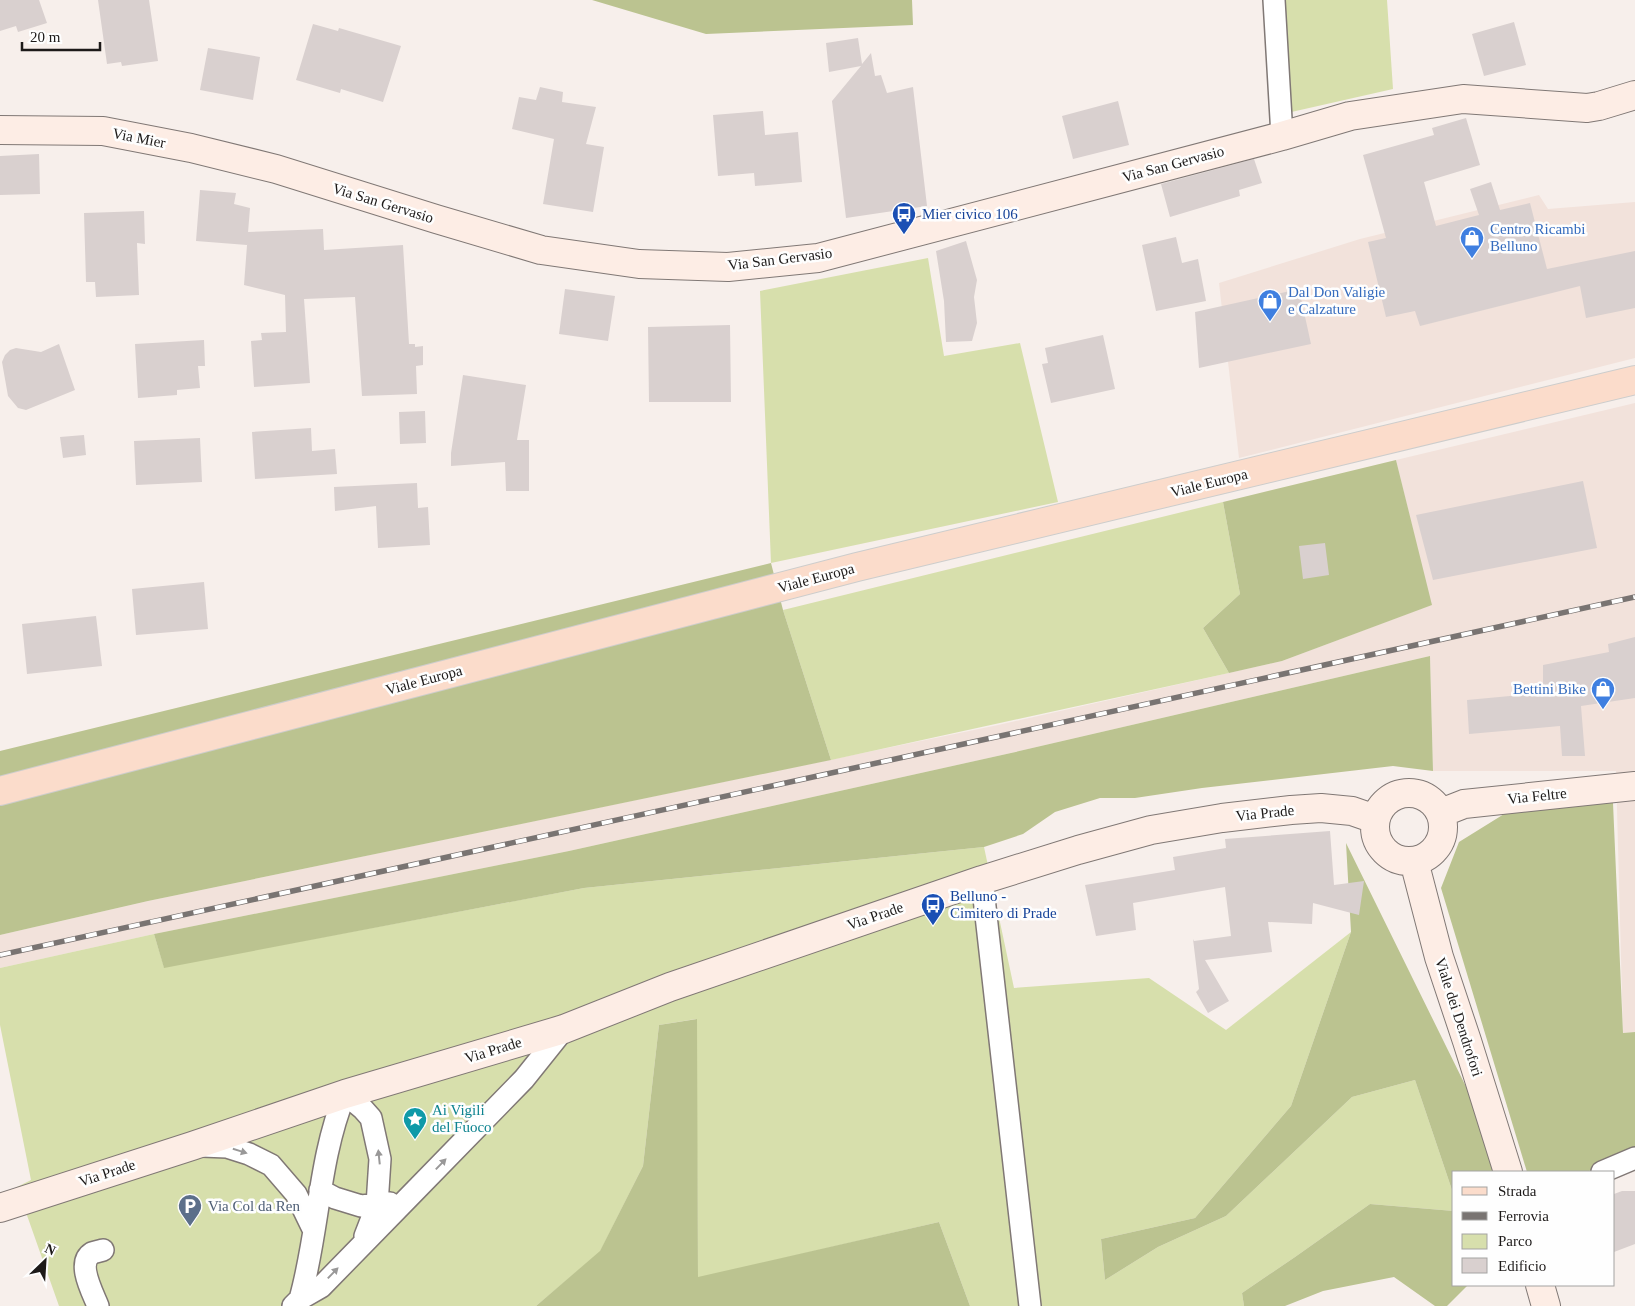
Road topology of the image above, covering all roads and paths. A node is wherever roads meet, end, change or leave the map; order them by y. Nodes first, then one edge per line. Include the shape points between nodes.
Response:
1 (1274, 0) edge
2 (1635, 95) edge
3 (0, 130) edge
4 (1282, 136) junction
5 (276, 169) joint
6 (1635, 380) edge
7 (1635, 786) edge
8 (0, 791) edge
9 (1441, 813) junction
10 (1375, 819) junction
11 (1414, 861) junction
12 (982, 880) junction
13 (564, 1029) junction
14 (345, 1094) junction
15 (192, 1146) junction
16 (1635, 1158) edge
17 (1508, 1171) edge
18 (1604, 1171) edge
19 (320, 1190) junction
20 (407, 1199) junction
21 (377, 1205) junction
22 (0, 1208) edge
23 (313, 1229) junction
24 (363, 1242) junction
25 (103, 1250) dead end
26 (1540, 1286) edge
27 (296, 1303) edge
28 (98, 1306) edge
29 (1030, 1306) edge
30 (1546, 1306) edge

1 - 4 street
2 - 4 main road, Via San Gervasio via 1587,108 1462,98 1350,116
3 - 5 main road, Via Mier via 103,131
4 - 5 main road, Via San Gervasio via 818,258 728,267 639,264 541,250
6 - 8 main road, Viale Europa via 857,567
7 - 9 main road, Via Feltre via 1464,804
9 - 10 main road via 1426,797 1406,793 1386,801
9 - 11 main road via 1444,828 1440,844 1429,856
10 - 11 main road via 1379,845 1401,861
10 - 12 main road, Via Prade via 1352,811 1321,808 1222,818 1151,830
11 - 17 main road, Viale dei Dendrofori via 1439,957
12 - 13 main road, Via Prade via 670,987
12 - 29 street
13 - 14 main road, Via Prade
20 -> 13 street via 524,1079
14 - 15 main road, Via Prade
14 - 19 street via 336,1116
21 -> 14 street via 380,1159 374,1128 364,1109
15 - 22 main road, Via Prade
15 -> 23 street via 226,1147 271,1165 296,1194
16 - 18 street
19 - 21 street via 361,1206
19 - 23 street
20 - 21 street
20 - 24 street
21 - 24 street
23 - 27 street via 308,1271
27 -> 24 street via 320,1287
25 - 28 street via 91,1254 85,1260 84,1268
26 - 30 main road

